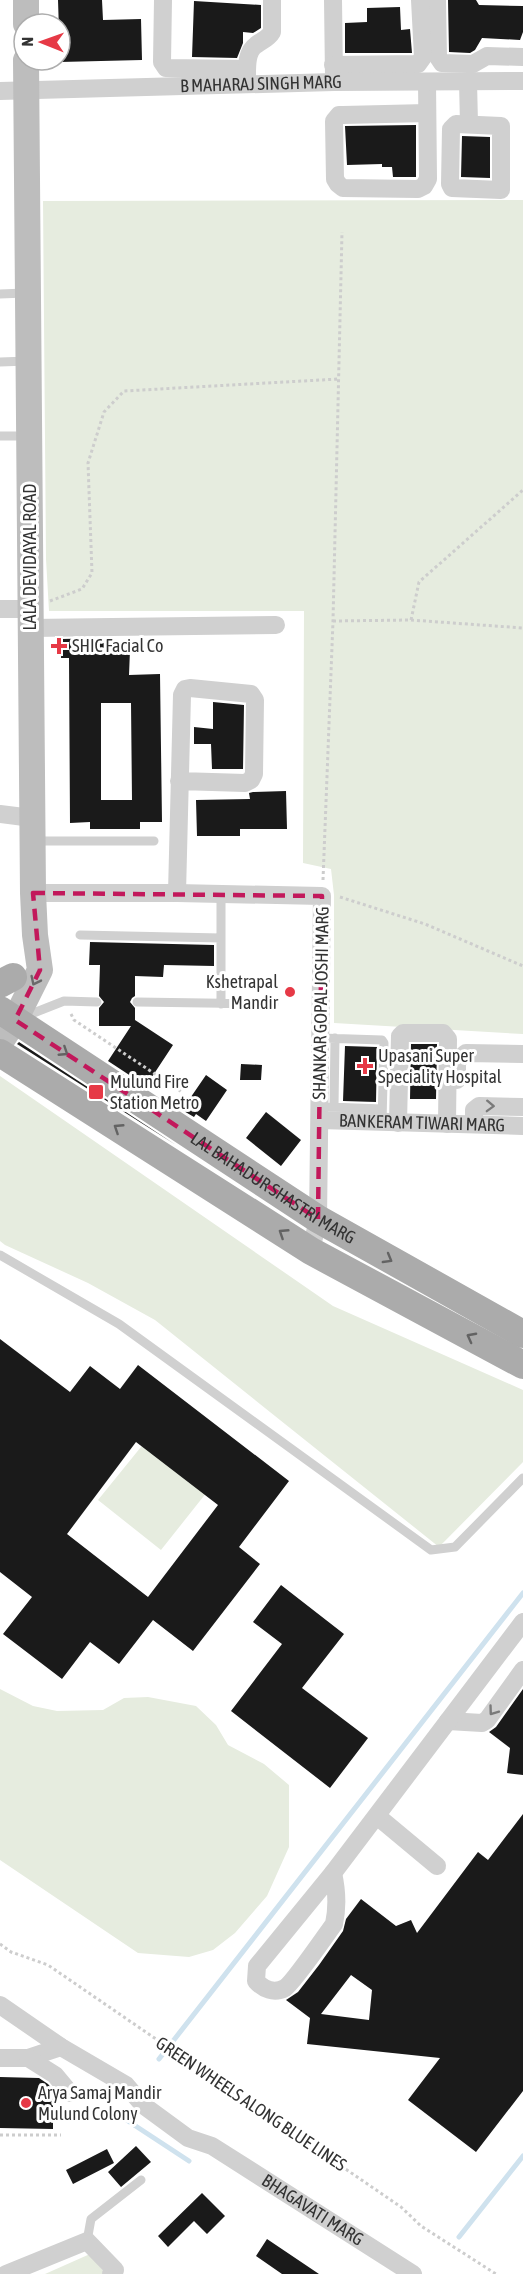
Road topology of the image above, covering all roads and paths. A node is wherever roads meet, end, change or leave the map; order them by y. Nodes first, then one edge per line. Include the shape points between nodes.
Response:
1 (163, 0) edge
2 (272, 0) edge
3 (333, 0) edge
4 (420, 0) edge
5 (436, 0) edge
6 (504, 56) junction
7 (523, 57) edge
8 (26, 72) edge
9 (333, 73) junction
10 (247, 76) junction
11 (192, 77) junction
12 (468, 81) junction
13 (514, 81) edge
14 (427, 82) junction
15 (27, 89) junction
16 (0, 91) edge
17 (427, 113) junction
18 (469, 124) dead end
19 (342, 232) dead end
20 (28, 293) junction
21 (0, 294) edge
22 (28, 361) junction
23 (0, 362) edge
24 (339, 379) junction
25 (0, 436) edge
26 (29, 436) junction
27 (523, 490) edge
28 (0, 609) edge
29 (30, 618) junction
30 (411, 620) junction
31 (333, 621) junction
32 (276, 625) dead end
33 (523, 628) edge
34 (179, 781) junction
35 (0, 814) edge
36 (32, 830) junction
37 (154, 841) dead end
38 (33, 893) junction
39 (177, 893) junction
40 (221, 894) junction
41 (322, 896) junction
42 (80, 935) dead end
43 (221, 938) junction
44 (36, 940) junction
45 (523, 966) edge
46 (6, 980) edge
47 (64, 1001) junction
48 (97, 1002) dead end
49 (136, 1002) dead end
50 (221, 1004) junction
51 (274, 1004) dead end
52 (4, 1019) edge
53 (328, 1038) junction
54 (0, 1053) edge
55 (523, 1054) edge
56 (182, 1092) dead end
57 (523, 1107) edge
58 (328, 1112) junction
59 (390, 1117) junction
60 (459, 1121) junction
61 (523, 1126) edge
62 (318, 1220) junction
63 (311, 1251) junction
64 (0, 1255) edge
65 (523, 1334) edge
66 (523, 1365) edge
67 (523, 1478) edge
68 (523, 1622) edge
69 (523, 1670) edge
70 (448, 1721) junction
71 (377, 1816) junction
72 (437, 1866) dead end
73 (333, 1873) junction
74 (0, 1944) edge
75 (0, 2006) edge
76 (61, 2047) junction
77 (0, 2058) edge
78 (28, 2058) junction
79 (70, 2093) dead end
80 (0, 2135) edge
81 (60, 2135) dead end
82 (141, 2180) dead end
83 (87, 2241) junction
84 (6, 2274) edge
85 (111, 2274) edge
86 (413, 2274) edge
87 (496, 2274) edge

1 - 11 street via 163,64
2 - 10 street via 271,36 250,52
3 - 9 street
4 - 9 street via 420,62
5 - 6 street via 439,60 446,64 473,64 487,56
6 - 7 street
6 - 13 street
8 - 15 street, LALA DEVIDAYAL ROAD
9 - 10 street, B MAHARAJ SINGH MARG
9 - 14 street, B MAHARAJ SINGH MARG
10 - 11 street, B MAHARAJ SINGH MARG
11 - 15 street, B MAHARAJ SINGH MARG
12 - 13 street, B MAHARAJ SINGH MARG
12 - 14 street, B MAHARAJ SINGH MARG
12 - 18 street
14 - 17 street
15 - 16 street, B MAHARAJ SINGH MARG
15 - 20 street, LALA DEVIDAYAL ROAD
17 - 17 street via 335,118 338,184 343,188 424,186 428,179
19 - 24 path
20 - 21 lane
20 - 22 street, LALA DEVIDAYAL ROAD
22 - 23 lane
22 - 26 street, LALA DEVIDAYAL ROAD
24 - 29 path via 124,391 104,412 88,463 92,573 82,589
24 - 31 path
25 - 26 lane
26 - 29 street, LALA DEVIDAYAL ROAD
27 - 30 path via 419,582
28 - 29 street
29 - 32 street
29 - 36 street, LALA DEVIDAYAL ROAD
30 - 31 path
30 - 33 path
31 - 41 path
34 - 34 street via 250,780 254,774 255,700 251,694 185,689
34 - 39 street
35 - 36 street
36 - 37 lane
36 - 38 street, LALA DEVIDAYAL ROAD
38 - 39 street, SHANKAR GOPAL JOSHI MARG
38 - 44 street, LALA DEVIDAYAL ROAD
39 - 40 street, SHANKAR GOPAL JOSHI MARG
40 - 41 street, SHANKAR GOPAL JOSHI MARG
40 - 43 lane
41 - 45 path via 334,895 425,924
41 - 53 street, SHANKAR GOPAL JOSHI MARG
42 - 43 lane
43 - 50 lane
44 - 46 street
44 -> 52 street, LALA DEVIDAYAL ROAD via 40,970
46 - 52 street
47 - 48 lane
47 - 52 lane
47 - 56 path via 75,1020
49 - 50 lane
50 - 51 lane
52 -> 62 main road, LAL BAHADUR SHASTRI MARG
53 - 58 street, SHANKAR GOPAL JOSHI MARG
53 - 59 lane via 382,1040
63 -> 54 main road, LAL BAHADUR SHASTRI MARG
55 - 60 street via 461,1056 457,1066
60 -> 57 street via 478,1106
58 - 59 street, BANKERAM TIWARI MARG
58 - 62 street, SHANKAR GOPAL JOSHI MARG
59 - 60 street, BANKERAM TIWARI MARG
59 - 60 street via 400,1036 443,1034 448,1039
60 - 61 street, BANKERAM TIWARI MARG
62 - 63 street, SHANKAR GOPAL JOSHI MARG
62 -> 65 main road, LAL BAHADUR SHASTRI MARG
66 -> 63 main road, LAL BAHADUR SHASTRI MARG
64 - 67 lane via 119,1324 431,1550 455,1547
68 - 70 street
69 -> 70 street via 487,1720
70 - 71 street
71 - 72 street
71 - 73 street
73 - 73 street via 337,1891 334,1924 286,1988 263,1988 256,1981 257,1966
74 - 87 path, GREEN WHEELS ALONG BLUE LINES via 48,1965 401,2207 421,2226
75 - 76 street, BHAGAVATI MARG
76 - 78 street
76 - 86 street, BHAGAVATI MARG via 126,2085 143,2105 188,2139 212,2146
77 - 78 street
78 - 79 street via 55,2075
80 - 81 path
82 - 83 lane via 91,2219
83 - 84 street
83 - 85 street via 115,2270

